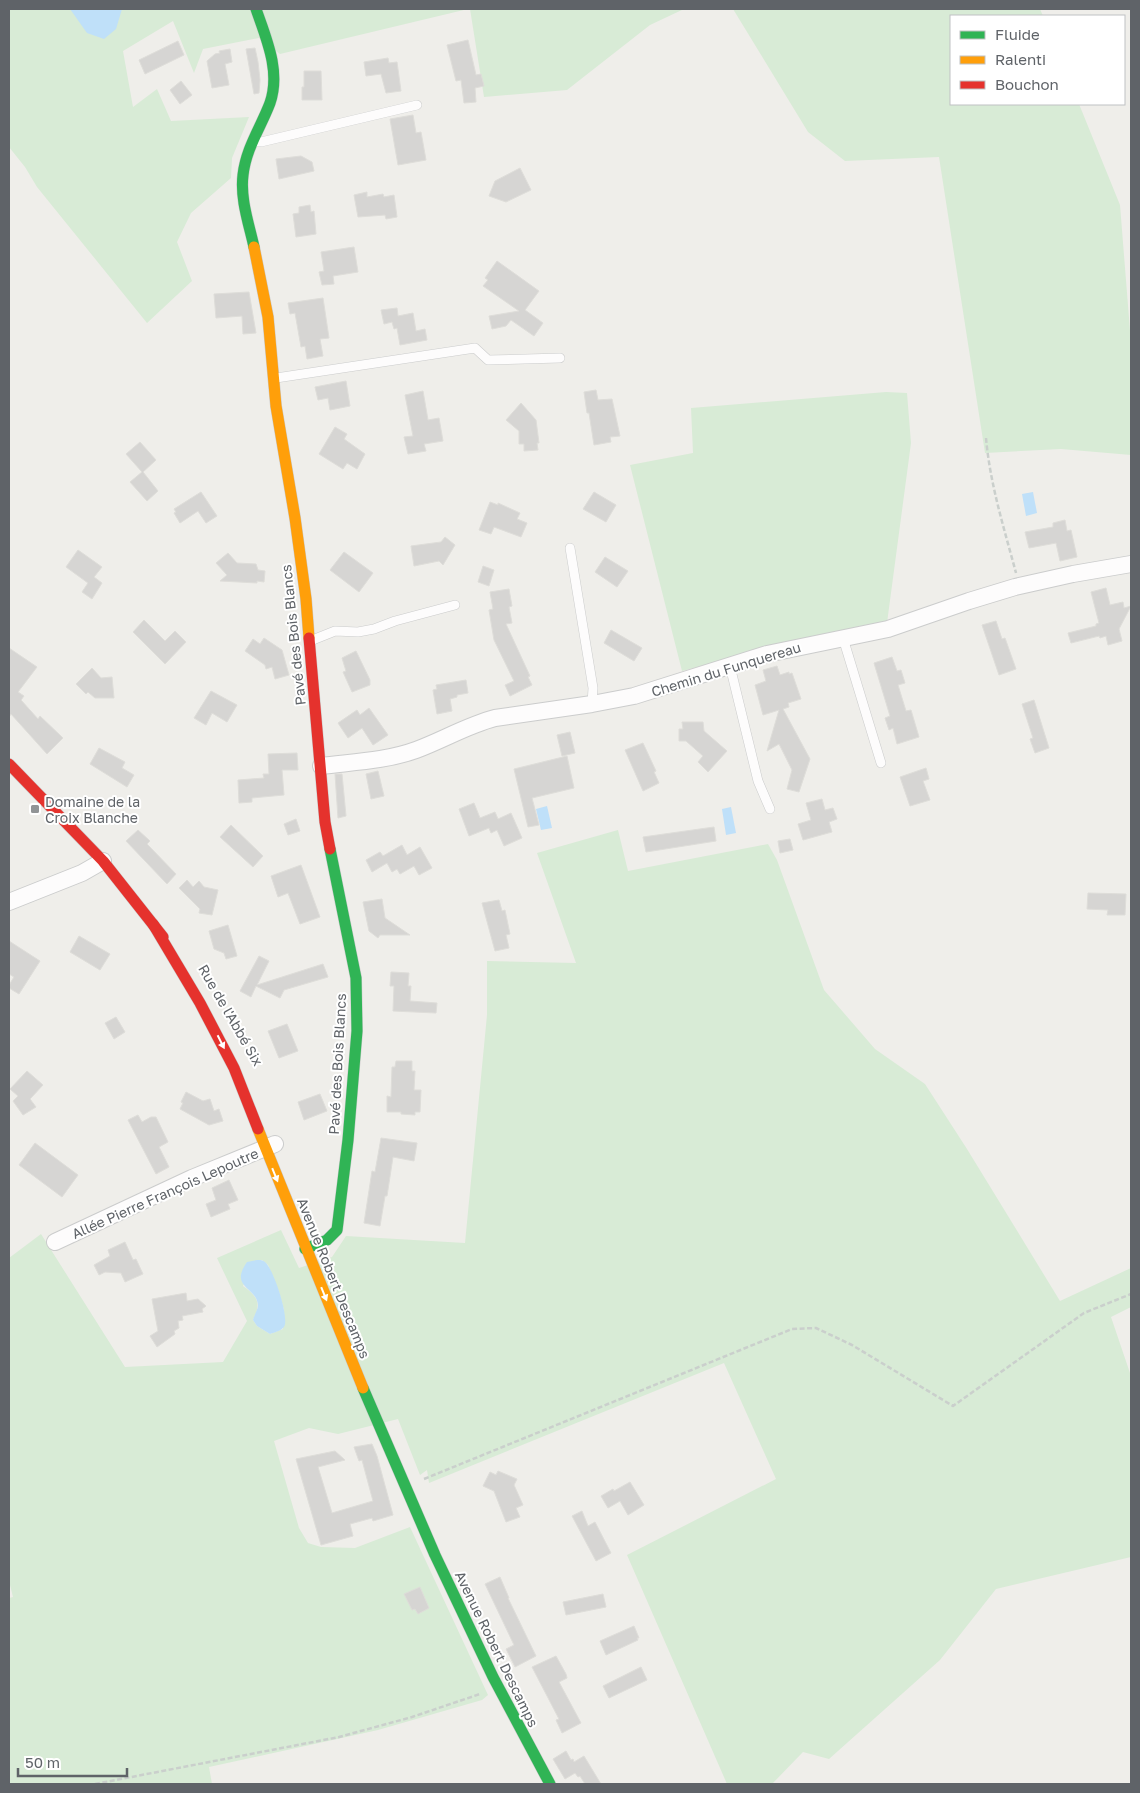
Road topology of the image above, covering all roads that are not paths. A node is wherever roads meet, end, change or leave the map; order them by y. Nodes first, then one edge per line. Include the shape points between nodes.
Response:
1 (256, 9) edge
2 (417, 105) dead end
3 (252, 142) junction
4 (560, 358) dead end
5 (273, 378) junction
6 (570, 548) dead end
7 (1131, 564) edge
8 (455, 606) dead end
9 (843, 638) junction
10 (310, 641) junction
11 (730, 666) junction
12 (592, 704) junction
13 (881, 763) dead end
14 (9, 764) edge
15 (321, 766) junction
16 (770, 809) dead end
17 (103, 861) junction
18 (9, 902) edge
19 (153, 924) junction
20 (245, 1096) joint
21 (261, 1105) dead end
22 (274, 1144) junction
23 (290, 1176) dead end
24 (54, 1242) dead end
25 (317, 1244) junction
26 (305, 1249) junction
27 (398, 1469) junction
28 (550, 1784) edge

1 - 3 main road, Pavé des Bois Blancs via 270,53 274,85
2 - 3 lane
3 - 5 main road, Pavé des Bois Blancs via 242,187 268,317
4 - 5 lane via 488,360 475,348
5 - 10 main road, Pavé des Bois Blancs
6 - 12 lane via 593,688
7 - 9 street, Chemin du Funquereau via 1019,586 888,629
8 - 10 lane via 395,621 374,630 335,631
9 - 11 street, Chemin du Funquereau via 783,650
9 - 13 lane
10 - 15 main road, Pavé des Bois Blancs
11 - 12 street, Chemin du Funquereau via 647,693
11 - 16 lane via 758,781
12 - 15 street, Chemin du Funquereau via 506,715 402,754
14 - 17 main road, Rue de l'Abbé Six
15 - 25 main road, Pavé des Bois Blancs via 326,828 355,966 358,1014 337,1230 334,1236
17 - 18 street via 82,873
17 - 19 main road, Rue de l'Abbé Six
19 -> 20 main road, Rue de l'Abbé Six via 200,1002
19 - 21 main road, Rue de l'Abbé Six via 213,1008
20 - 22 main road, Avenue Robert Descamps
22 - 24 street, Allée Pierre François Lepoutre
22 -> 26 main road, Avenue Robert Descamps
23 - 25 main road, Avenue Robert Descamps
25 - 26 main road, Pavé des Bois Blancs
25 - 27 main road, Avenue Robert Descamps
26 -> 27 main road, Avenue Robert Descamps
27 - 28 main road, Avenue Robert Descamps via 498,1688

